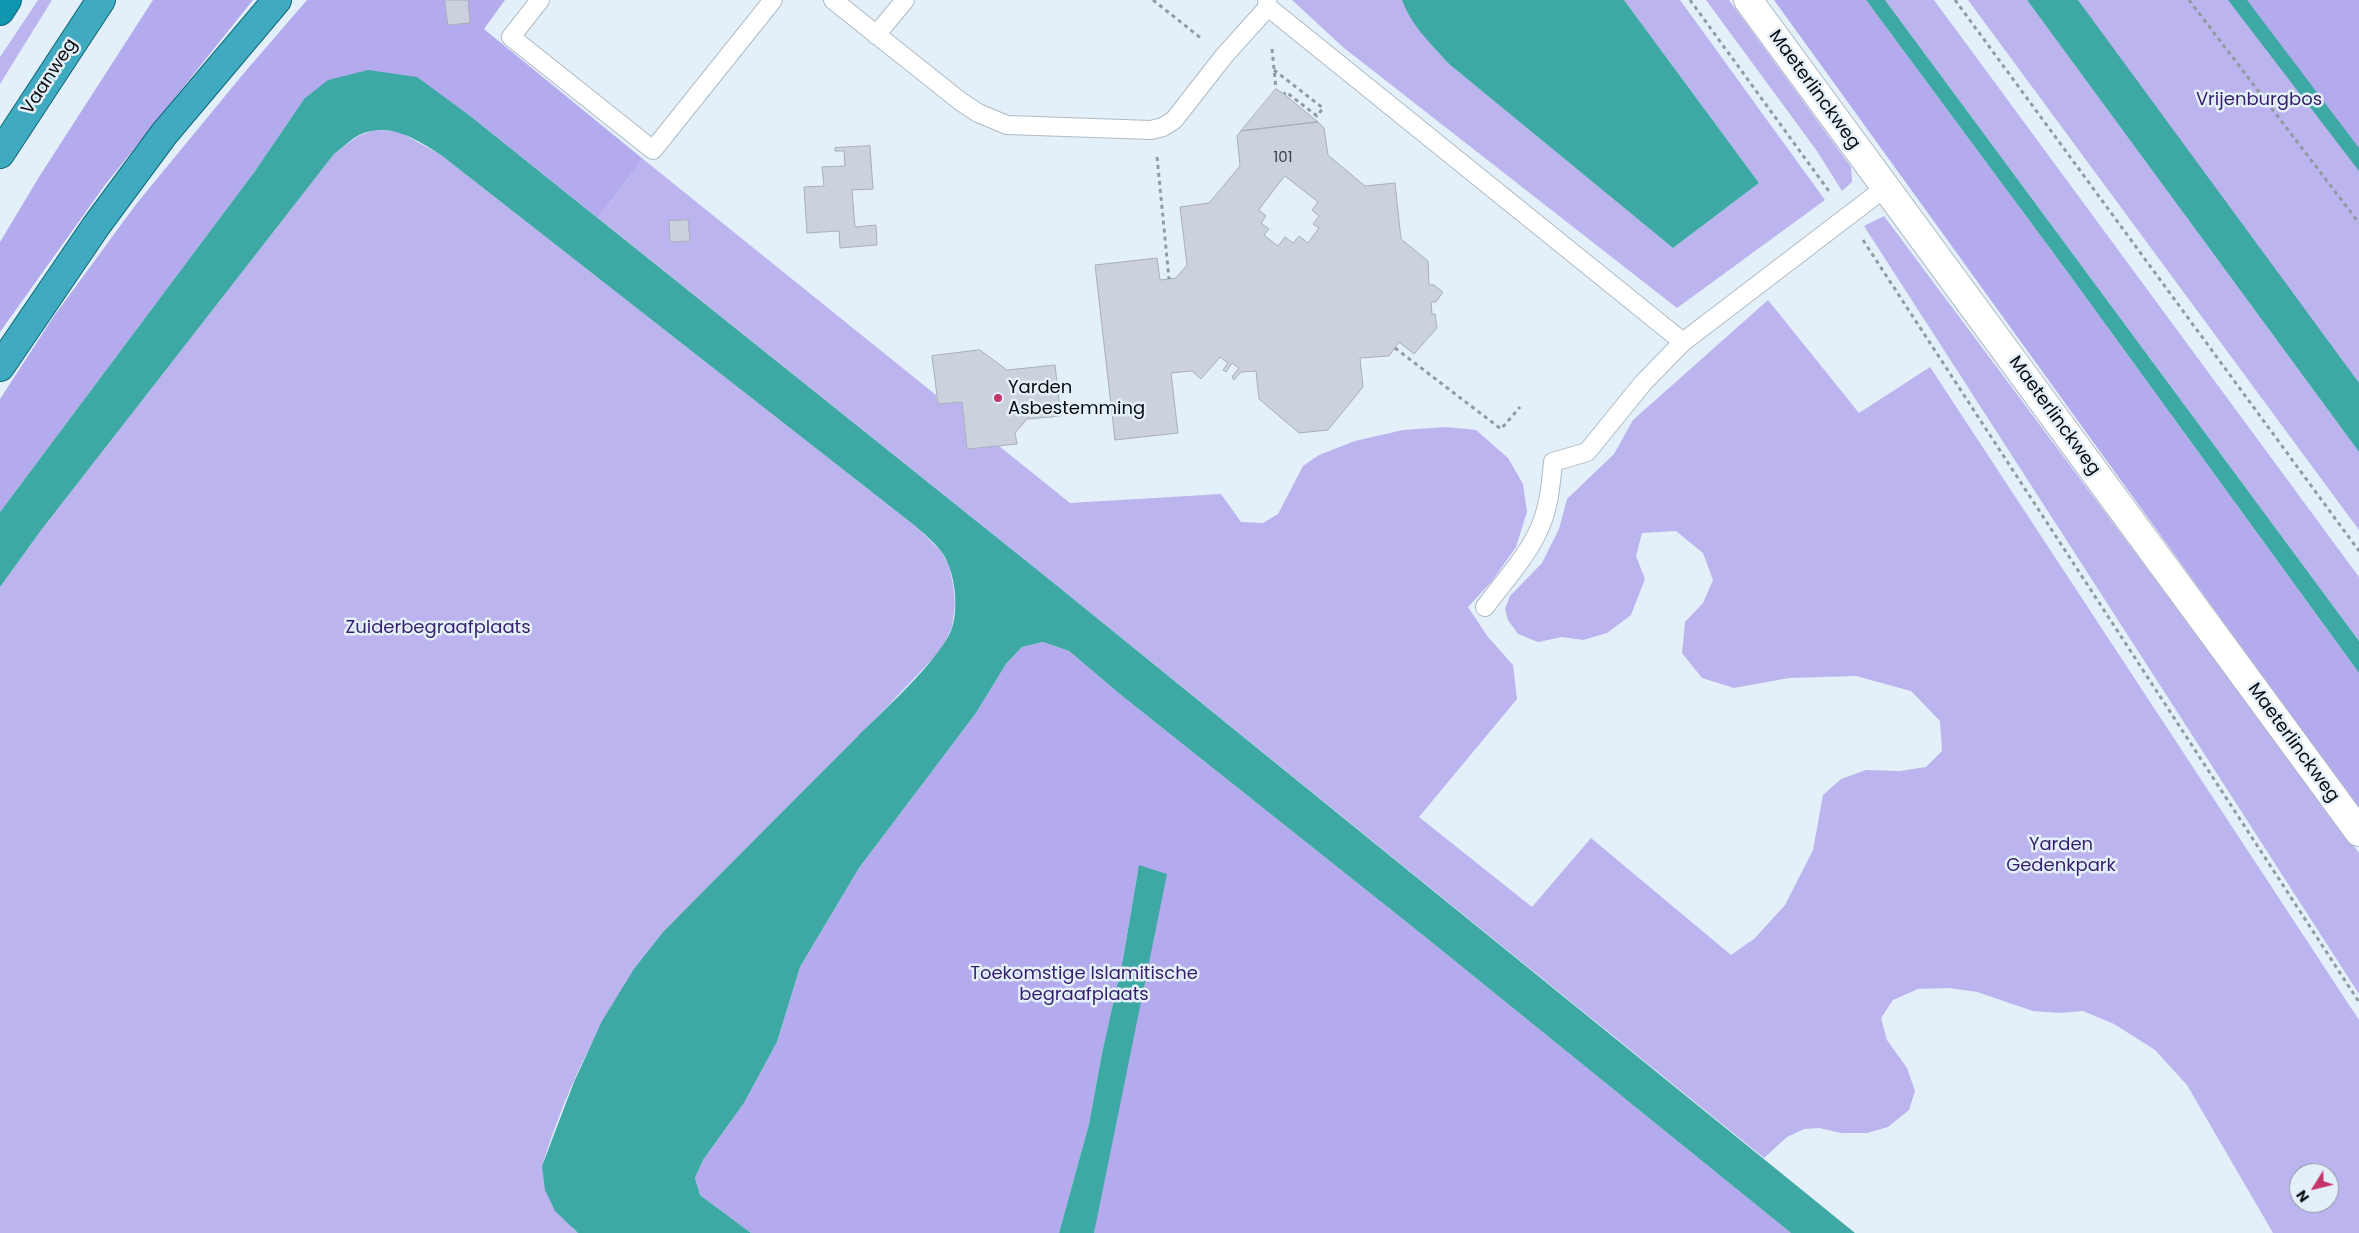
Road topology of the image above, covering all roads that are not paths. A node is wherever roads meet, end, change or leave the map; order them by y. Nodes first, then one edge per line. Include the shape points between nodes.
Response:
1 (7, 0) edge
2 (100, 0) edge
3 (278, 0) edge
4 (540, 0) edge
5 (773, 0) edge
6 (833, 0) edge
7 (905, 0) edge
8 (1748, 0) edge
9 (1268, 3) edge
10 (0, 11) edge
11 (876, 35) junction
12 (0, 154) edge
13 (1886, 187) junction
14 (1683, 342) junction
15 (0, 367) edge
16 (1486, 607) dead end
17 (2359, 832) edge

1 - 10 highway
2 - 12 highway, Vaanweg
3 - 15 highway via 164,134
4 - 5 lane via 511,37 653,150
6 - 11 lane
7 - 11 lane
8 - 13 street, Maeterlinckweg
9 - 11 lane via 1174,120 1154,129 1007,125 960,101
9 - 14 lane
13 - 14 lane
13 - 17 street, Maeterlinckweg
14 - 16 lane via 1643,383 1587,452 1553,462 1541,526

